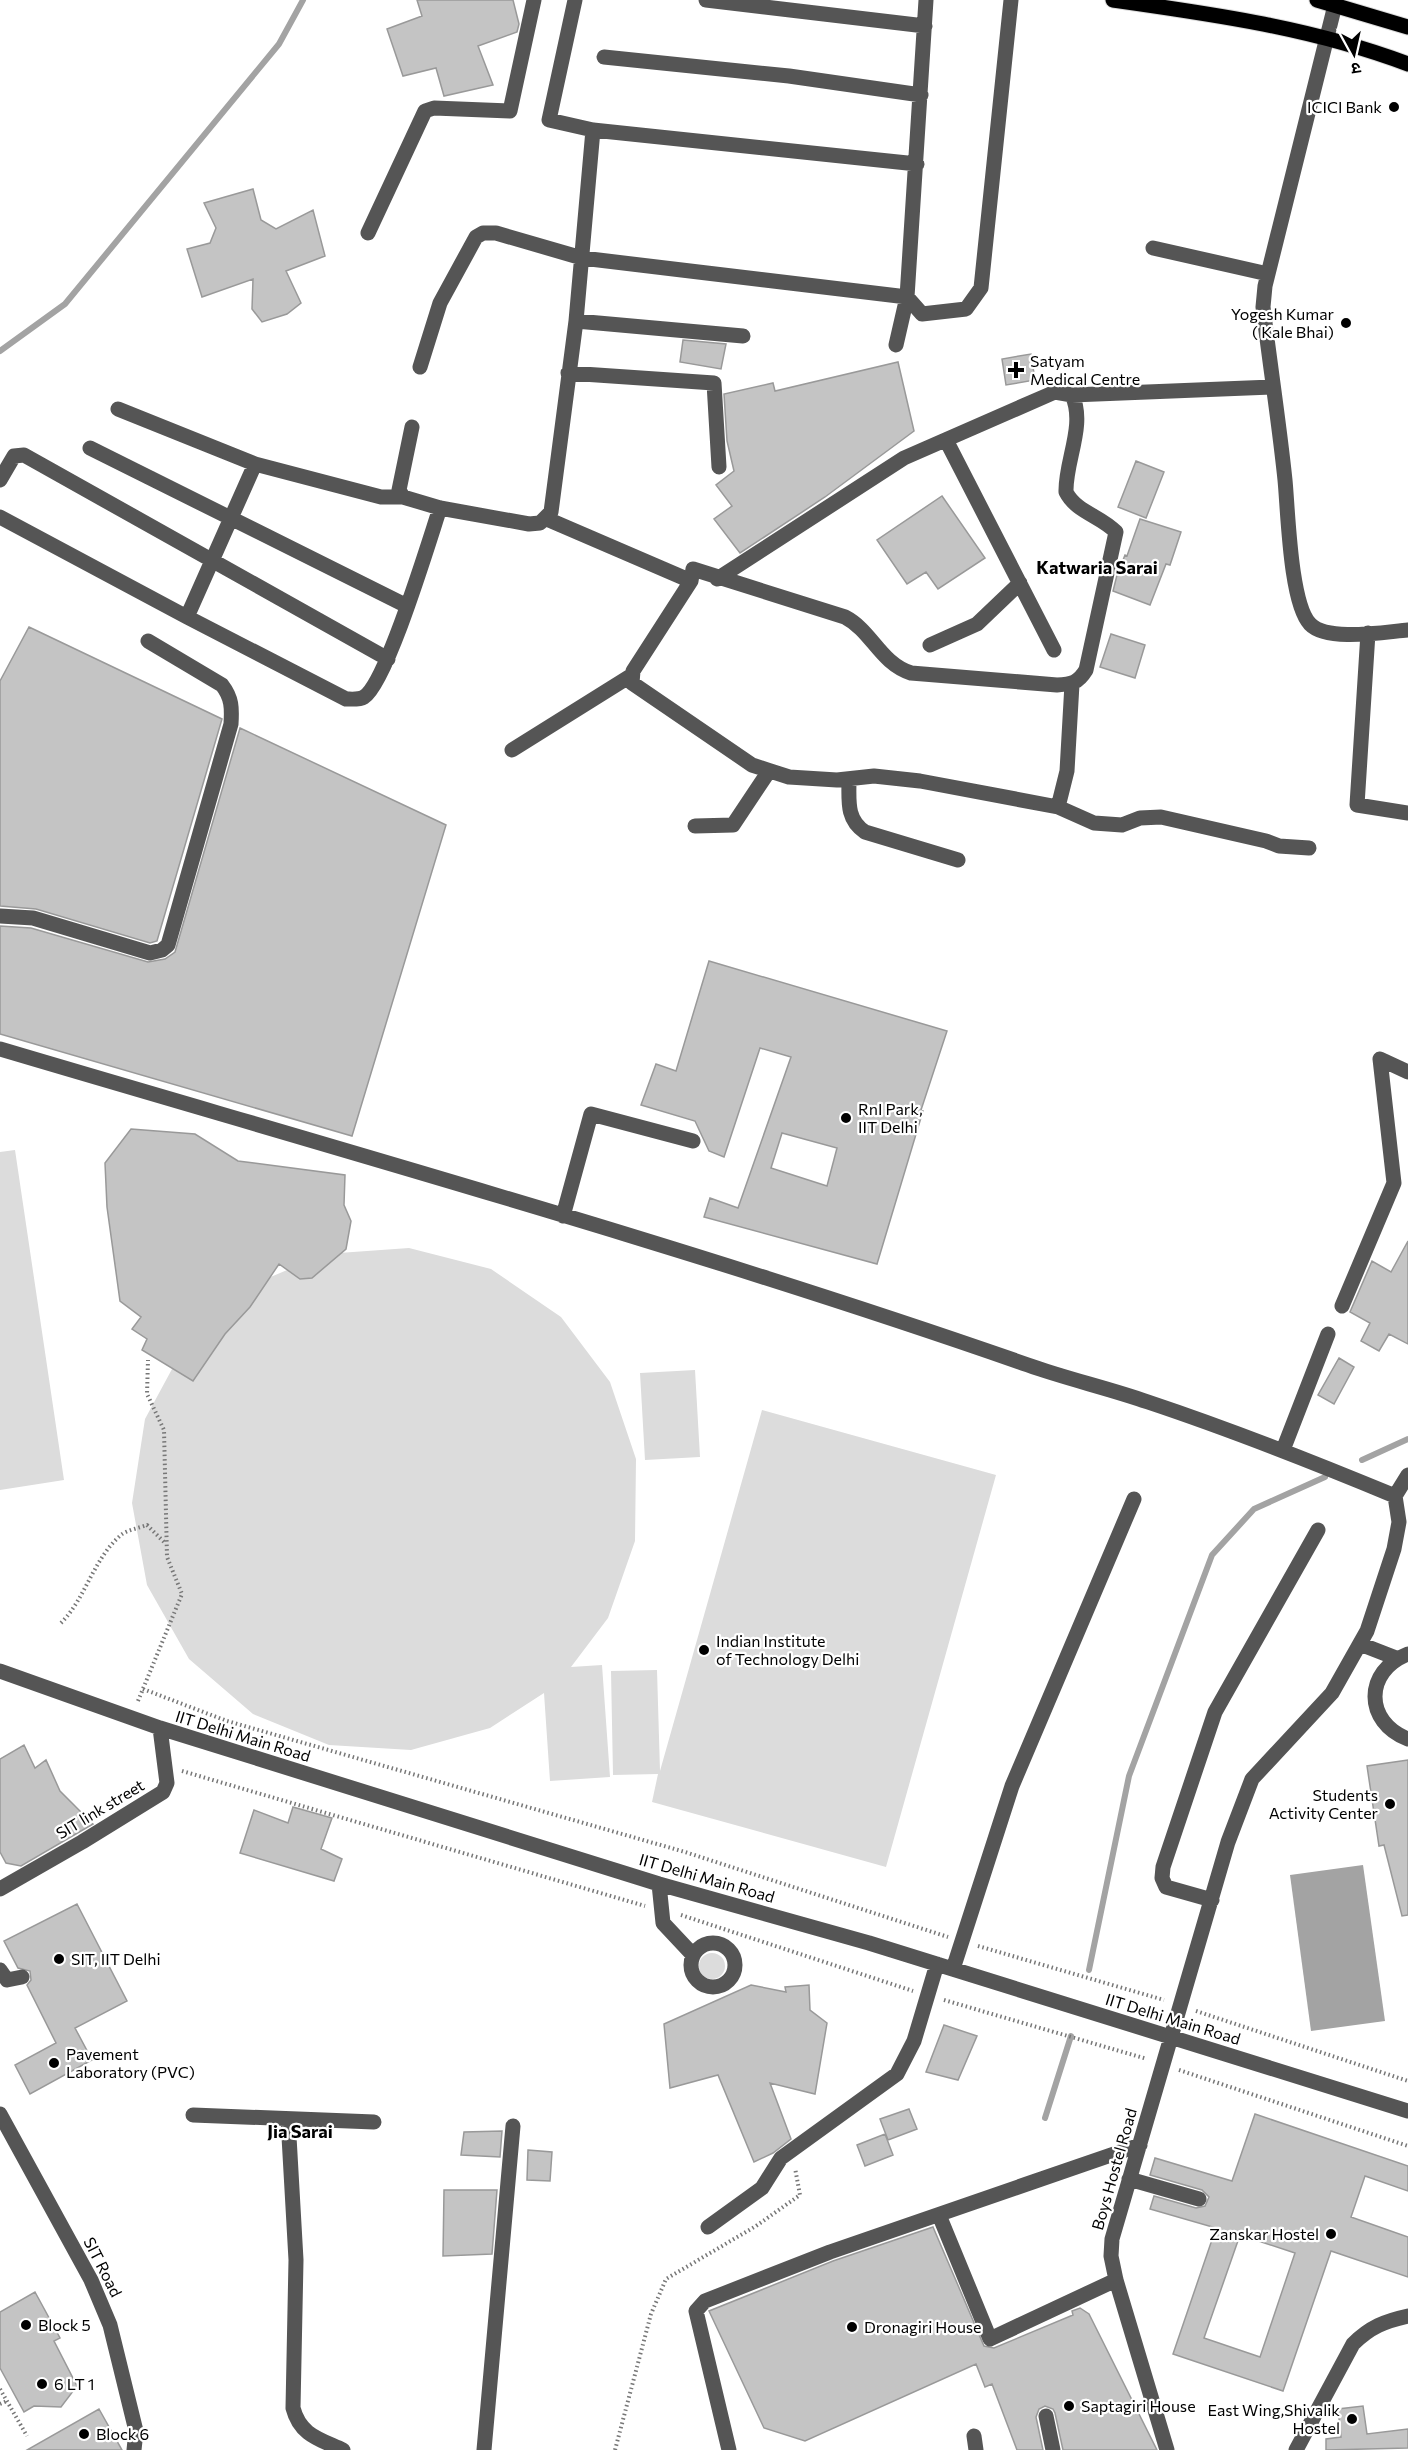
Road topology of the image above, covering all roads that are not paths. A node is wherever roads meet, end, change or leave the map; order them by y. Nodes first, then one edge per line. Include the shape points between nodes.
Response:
1 (534, 0) edge
2 (575, 0) edge
3 (706, 0) edge
4 (926, 0) edge
5 (1011, 0) edge
6 (1113, 0) edge
7 (1317, 0) edge
8 (1335, 5) junction
9 (924, 26) junction
10 (1408, 27) edge
11 (1327, 39) junction
12 (604, 57) dead end
13 (1408, 64) edge
14 (921, 95) junction
15 (593, 130) junction
16 (917, 164) junction
17 (368, 233) dead end
18 (1153, 248) dead end
19 (582, 258) junction
20 (1268, 274) junction
21 (907, 297) junction
22 (576, 321) junction
23 (743, 336) dead end
24 (896, 345) dead end
25 (420, 367) dead end
26 (568, 373) junction
27 (1274, 387) junction
28 (1072, 395) junction
29 (118, 409) dead end
30 (412, 427) dead end
31 (946, 440) junction
32 (90, 448) dead end
33 (255, 464) junction
34 (719, 467) dead end
35 (0, 480) edge
36 (403, 497) junction
37 (440, 508) junction
38 (0, 517) edge
39 (232, 517) junction
40 (547, 519) junction
41 (211, 561) junction
42 (717, 579) junction
43 (691, 581) junction
44 (1020, 583) junction
45 (407, 606) junction
46 (187, 618) junction
47 (1408, 630) edge
48 (1368, 633) junction
49 (148, 641) dead end
50 (930, 645) dead end
51 (1054, 650) dead end
52 (388, 659) junction
53 (632, 675) junction
54 (1072, 684) junction
55 (512, 750) dead end
56 (769, 771) junction
57 (849, 779) junction
58 (1058, 807) junction
59 (1408, 813) edge
60 (695, 826) dead end
61 (1309, 848) dead end
62 (958, 860) dead end
63 (0, 916) edge
64 (0, 1049) edge
65 (1408, 1072) edge
66 (693, 1140) dead end
67 (563, 1216) junction
68 (1342, 1306) dead end
69 (1328, 1335) dead end
70 (1283, 1450) junction
71 (1408, 1475) edge
72 (1395, 1496) junction
73 (1134, 1499) dead end
74 (1318, 1530) dead end
75 (1360, 1644) junction
76 (1402, 1656) edge
77 (0, 1671) edge
78 (160, 1728) junction
79 (1408, 1739) edge
80 (659, 1884) junction
81 (0, 1889) edge
82 (1212, 1900) junction
83 (693, 1955) dead end
84 (936, 1964) junction
85 (953, 1969) junction
86 (0, 1970) edge
87 (22, 1977) dead end
88 (1169, 2037) junction
89 (1408, 2111) edge
90 (0, 2114) edge
91 (193, 2115) dead end
92 (288, 2119) junction
93 (374, 2122) dead end
94 (513, 2126) dead end
95 (1140, 2145) junction
96 (1129, 2179) junction
97 (1199, 2199) dead end
98 (939, 2215) junction
99 (708, 2227) dead end
100 (1116, 2280) junction
101 (1408, 2316) edge
102 (1046, 2416) dead end
103 (134, 2450) edge
104 (343, 2450) edge
105 (484, 2450) edge
106 (729, 2450) edge
107 (1053, 2450) edge
108 (1167, 2450) edge
109 (1296, 2450) edge

1 - 17 street via 510,111 425,111
2 - 15 street via 549,120
3 - 9 street
4 - 9 street
5 - 21 street via 981,288 966,309 922,314
6 - 11 main road via 1245,20
7 - 8 main road
8 - 10 main road
8 - 11 street
9 - 14 street
11 - 13 main road
11 - 20 street
12 - 14 street via 789,76
14 - 16 street
15 - 16 street
15 - 19 street
16 - 21 street
18 - 20 street
19 - 21 street
19 - 22 street
19 - 25 street via 496,233 476,237 440,303
20 - 27 street via 1263,307
21 - 24 street
22 - 23 street
22 - 26 street
26 - 34 street via 714,384
26 - 40 street via 554,502
27 - 28 street
27 - 48 street via 1290,540 1304,613 1310,624 1327,633
28 - 31 street via 1055,392
28 - 54 street via 1077,419 1066,492 1075,505 1108,523 1116,532 1116,541 1086,670 1080,681
29 - 33 street
30 - 36 street via 399,490
31 - 42 street via 904,458
31 - 44 street
32 - 39 street
33 - 36 street via 381,497
33 - 39 street
35 - 41 street via 14,456 24,455
36 - 37 street
37 - 40 street via 529,524
37 - 45 street
38 - 46 street
39 - 41 street
39 - 45 street
40 - 43 street
41 - 46 street
41 - 52 street
42 - 43 street via 693,569
42 - 54 street via 845,617 856,623 897,668
43 - 53 street
44 - 50 street via 977,624
44 - 51 street
45 - 52 street
46 - 52 street via 346,699 364,697
47 - 48 street
48 - 59 street via 1357,805
49 - 63 street via 222,685 232,707 231,724 168,945 150,953 33,918
53 - 55 street
53 - 56 street via 634,686 752,765
54 - 58 street via 1067,771
56 - 57 street via 789,777
56 - 60 street via 733,825
57 - 58 street via 874,776 920,781
57 - 62 street via 850,817 855,825 865,832
58 - 61 street via 1095,823 1122,825 1140,818 1161,817 1279,846
64 - 67 street
65 - 68 street via 1380,1059 1394,1182
66 - 67 street via 591,1114
67 - 70 street via 922,1327
69 - 70 street
70 - 72 street
71 - 72 street
72 - 75 street, Boys Hostel Road via 1399,1522 1394,1549
73 - 85 street via 1012,1785
74 - 82 street via 1215,1712 1163,1867 1166,1887
75 - 76 street
75 - 82 street, Boys Hostel Road via 1332,1693 1252,1779 1228,1842
76 - 79 street via 1385,1668 1377,1681 1375,1696 1384,1724
77 - 78 street, IIT Delhi Main Road
78 - 80 street, IIT Delhi Main Road
78 - 81 street, SIT link street via 167,1783 159,1795
80 - 83 street via 663,1923
80 - 84 street, IIT Delhi Main Road
82 - 88 street, Boys Hostel Road
84 - 85 street, IIT Delhi Main Road
84 - 99 street via 914,2041 897,2074 781,2158 762,2188
85 - 88 street, IIT Delhi Main Road
86 - 87 street via 7,1980
88 - 89 street, IIT Delhi Main Road
88 - 95 street, Boys Hostel Road
90 - 103 street, SIT Road via 91,2280 110,2325 136,2431
91 - 92 street
92 - 93 street
92 - 104 street via 296,2260 293,2408 301,2428
94 - 105 street
95 - 96 street, Boys Hostel Road
95 - 98 street
96 - 97 street
96 - 100 street, Boys Hostel Road via 1111,2245
98 - 100 street via 990,2339
98 - 106 street via 699,2305 698,2322
100 - 108 street, Boys Hostel Road
101 - 109 street via 1385,2320 1353,2344
102 - 107 street

